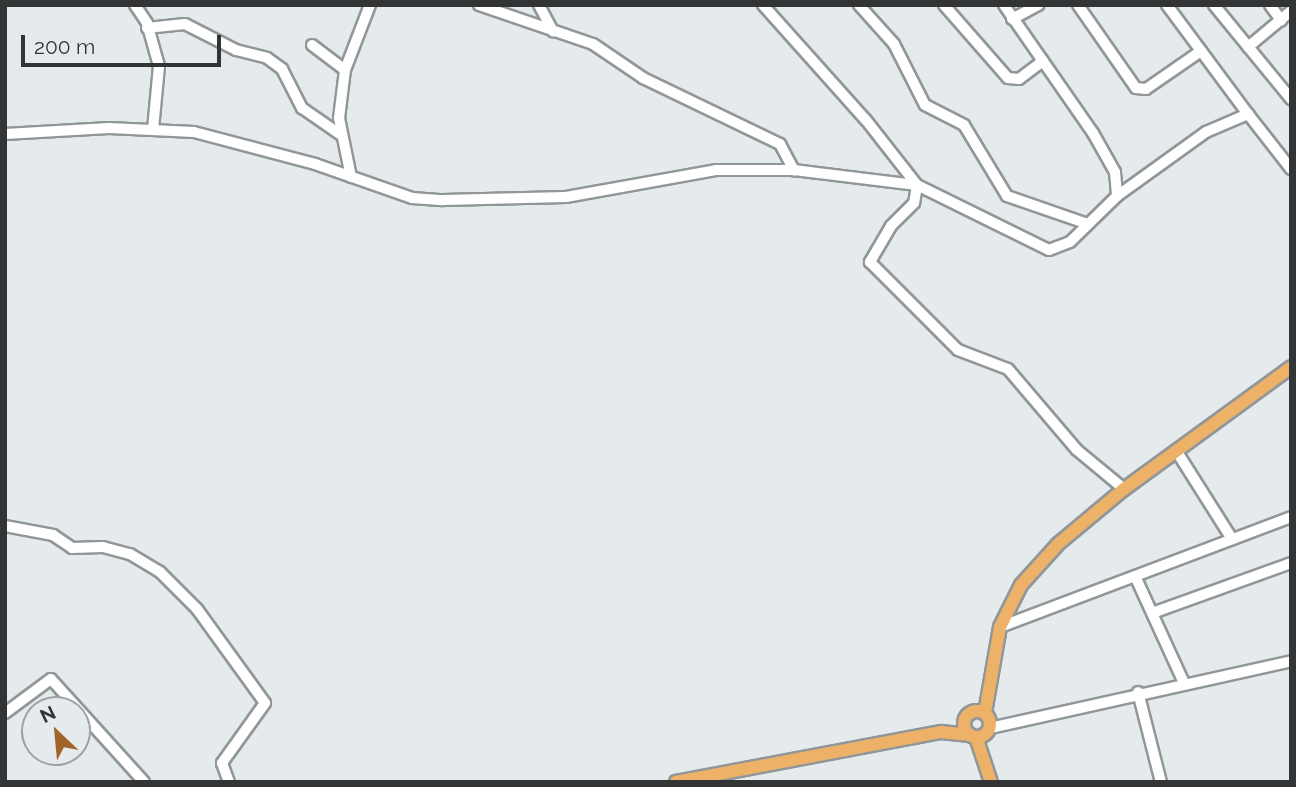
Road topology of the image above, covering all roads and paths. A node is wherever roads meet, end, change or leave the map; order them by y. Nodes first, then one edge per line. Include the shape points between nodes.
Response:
1 (135, 5) edge
2 (370, 5) edge
3 (479, 5) edge
4 (539, 5) edge
5 (763, 5) edge
6 (859, 5) edge
7 (944, 5) edge
8 (1004, 5) edge
9 (1038, 5) edge
10 (1078, 5) edge
11 (1167, 5) edge
12 (1214, 5) edge
13 (1270, 5) edge
14 (1291, 11) edge
15 (1012, 19) junction
16 (1281, 20) junction
17 (147, 28) junction
18 (553, 31) junction
19 (312, 45) dead end
20 (1248, 47) junction
21 (1201, 51) junction
22 (1043, 61) junction
23 (345, 70) junction
24 (1291, 99) edge
25 (1248, 114) junction
26 (153, 130) junction
27 (5, 134) edge
28 (341, 135) junction
29 (1291, 169) edge
30 (794, 170) junction
31 (351, 177) junction
32 (917, 185) junction
33 (1117, 196) junction
34 (1088, 224) junction
35 (1291, 367) edge
36 (1177, 452) junction
37 (1124, 489) junction
38 (1291, 517) edge
39 (5, 526) edge
40 (1231, 539) junction
41 (1291, 563) edge
42 (1135, 576) junction
43 (1155, 612) junction
44 (1000, 627) junction
45 (1291, 661) edge
46 (1184, 682) junction
47 (1138, 692) junction
48 (5, 713) edge
49 (979, 724) junction
50 (144, 782) edge
51 (229, 782) edge
52 (676, 782) edge
53 (991, 782) edge
54 (1161, 782) edge

1 - 17 street
2 - 23 street
3 - 18 street
4 - 18 street
5 - 32 street via 866,120
6 - 34 street via 894,44 925,105 964,125 1007,196
7 - 22 street via 1008,78 1019,79
8 - 15 street
9 - 15 street
10 - 21 street via 1136,88 1146,89
11 - 21 street
12 - 20 street
13 - 16 street
14 - 16 street
15 - 22 street
16 - 20 street
17 - 26 street via 159,66
17 - 28 street via 184,24 236,50 267,58 282,69 302,108
18 - 30 street via 593,44 643,78 780,144
19 - 23 street
20 - 24 street
21 - 25 street
22 - 33 street via 1115,172
23 - 28 street
25 - 29 street
25 - 33 street via 1206,132
26 - 27 street
26 - 31 street via 209,134
28 - 31 street
30 - 31 street via 726,169 566,197 443,200 412,198
30 - 32 street
32 - 34 street via 1049,250 1070,242
32 - 37 street via 914,203 891,226 870,262 958,350 1008,369 1077,450
33 - 34 street
35 - 36 main road
36 - 37 main road
36 - 40 street
37 - 44 main road via 1058,544 1021,585
38 - 40 street
39 - 51 street via 53,535 72,548 103,547 130,554 160,572 197,609 265,703 222,763
40 - 42 street
41 - 43 street
42 - 43 street
42 - 44 street
43 - 46 street
44 - 49 main road
45 - 46 street
46 - 47 street
47 - 49 street
47 - 54 street
48 - 50 street via 51,679
49 - 52 main road
49 - 53 main road

